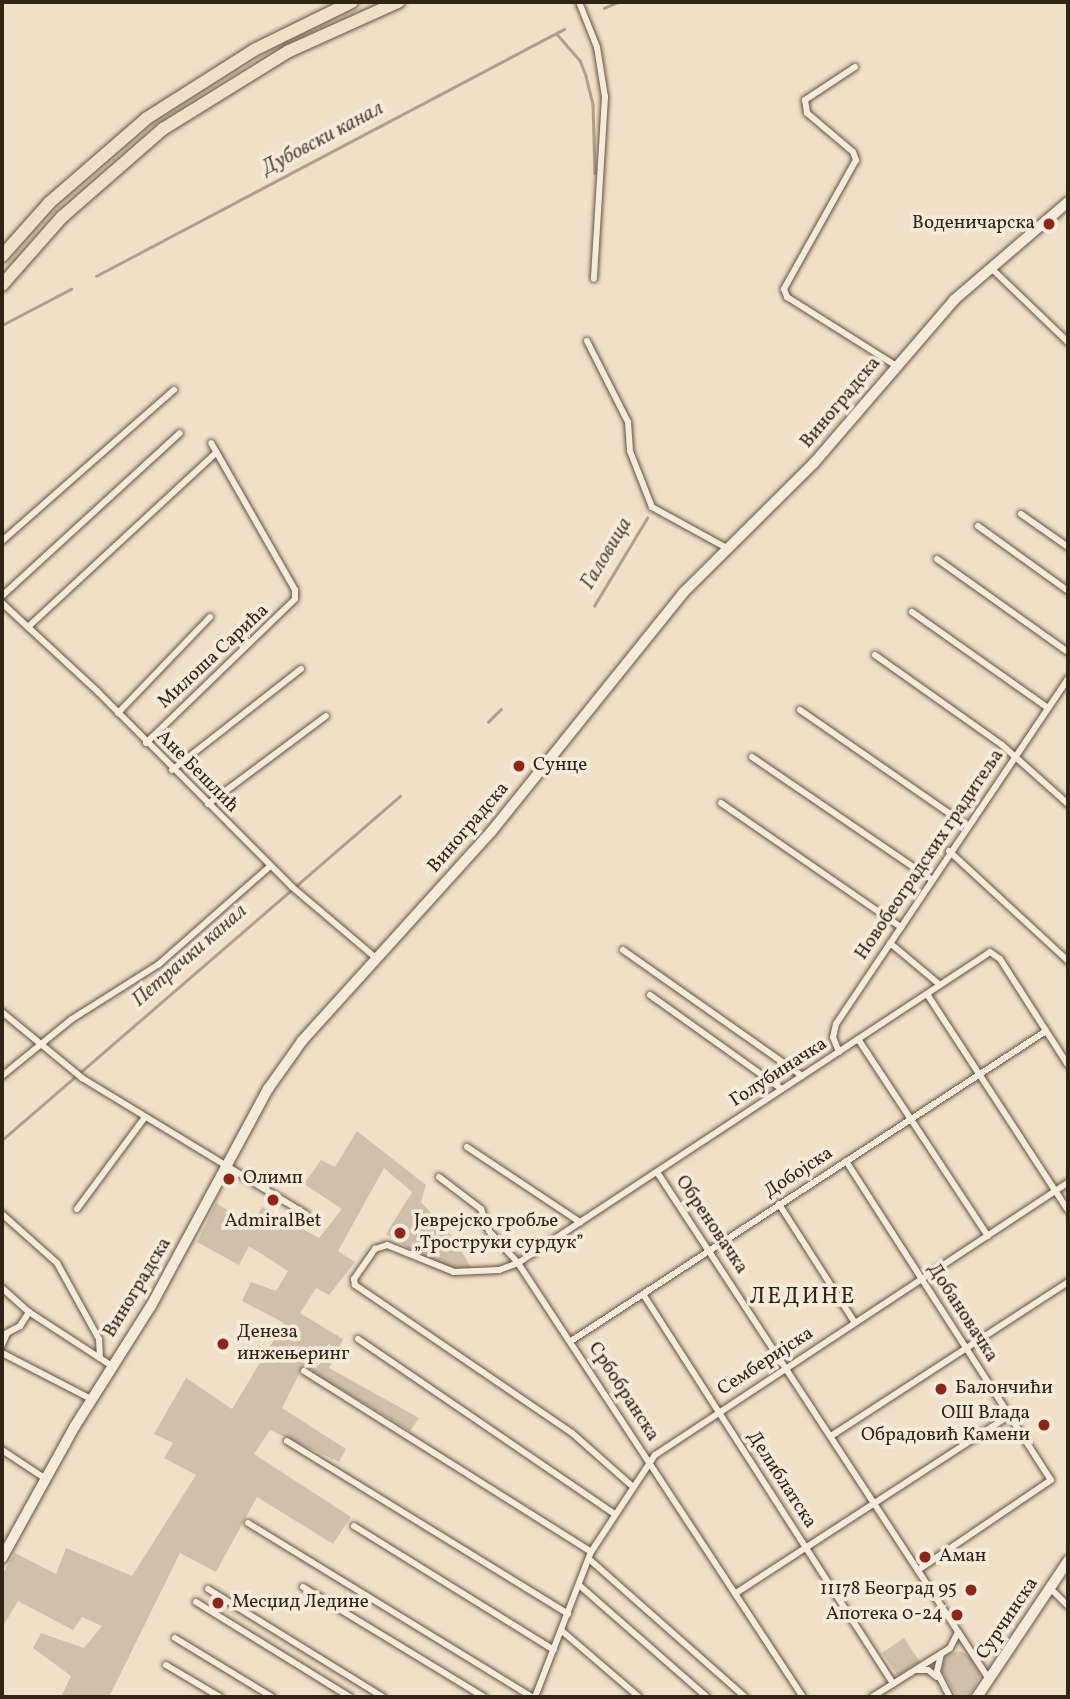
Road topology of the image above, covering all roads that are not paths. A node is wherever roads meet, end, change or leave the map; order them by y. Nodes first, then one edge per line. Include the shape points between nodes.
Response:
1 (352, 2) edge
2 (398, 2) edge
3 (579, 2) edge
4 (855, 67) dead end
5 (1068, 202) edge
6 (2, 256) edge
7 (990, 267) junction
8 (594, 279) dead end
9 (2, 285) edge
10 (587, 341) dead end
11 (1068, 342) edge
12 (895, 365) junction
13 (174, 390) dead end
14 (180, 433) dead end
15 (211, 443) dead end
16 (216, 453) junction
17 (1021, 514) dead end
18 (978, 526) dead end
19 (2, 541) edge
20 (1068, 547) edge
21 (727, 548) junction
22 (937, 559) dead end
23 (1068, 591) edge
24 (2, 596) edge
25 (2, 603) edge
26 (912, 612) dead end
27 (211, 617) dead end
28 (28, 627) junction
29 (1068, 652) edge
30 (875, 655) dead end
31 (301, 669) dead end
32 (1068, 679) edge
33 (1048, 708) junction
34 (800, 710) dead end
35 (118, 713) junction
36 (326, 716) dead end
37 (146, 743) junction
38 (1015, 756) junction
39 (752, 757) dead end
40 (172, 770) junction
41 (721, 803) dead end
42 (208, 804) junction
43 (1068, 804) edge
44 (966, 825) junction
45 (949, 850) junction
46 (270, 866) junction
47 (931, 879) junction
48 (901, 927) junction
49 (890, 943) junction
50 (623, 950) dead end
51 (376, 957) junction
52 (1068, 961) edge
53 (940, 985) junction
54 (927, 994) junction
55 (650, 995) dead end
56 (2, 1012) edge
57 (1046, 1031) junction
58 (858, 1040) junction
59 (40, 1045) junction
60 (838, 1052) junction
61 (1068, 1065) edge
62 (980, 1075) junction
63 (2, 1076) edge
64 (802, 1076) junction
65 (782, 1089) junction
66 (145, 1117) junction
67 (911, 1119) junction
68 (467, 1147) dead end
69 (846, 1161) junction
70 (227, 1167) junction
71 (657, 1172) junction
72 (439, 1177) dead end
73 (1068, 1183) edge
74 (1056, 1191) junction
75 (779, 1204) junction
76 (76, 1209) dead end
77 (1068, 1210) edge
78 (2, 1214) edge
79 (306, 1214) dead end
80 (580, 1222) junction
81 (988, 1236) junction
82 (710, 1251) junction
83 (518, 1263) junction
84 (922, 1279) junction
85 (1068, 1282) edge
86 (2, 1288) edge
87 (643, 1294) junction
88 (29, 1312) junction
89 (855, 1323) junction
90 (2, 1325) edge
91 (6, 1333) junction
92 (358, 1339) dead end
93 (571, 1342) junction
94 (2, 1345) edge
95 (966, 1349) junction
96 (2, 1353) edge
97 (100, 1358) junction
98 (112, 1366) junction
99 (787, 1368) junction
100 (304, 1371) dead end
101 (91, 1399) junction
102 (718, 1412) junction
103 (1010, 1415) junction
104 (831, 1436) junction
105 (287, 1441) dead end
106 (2, 1450) edge
107 (649, 1461) junction
108 (46, 1479) junction
109 (632, 1486) junction
110 (874, 1503) junction
111 (615, 1514) junction
112 (248, 1523) dead end
113 (354, 1526) dead end
114 (806, 1548) junction
115 (590, 1556) junction
116 (2, 1558) edge
117 (1068, 1561) edge
118 (918, 1570) junction
119 (579, 1586) junction
120 (303, 1587) dead end
121 (1050, 1588) junction
122 (208, 1589) dead end
123 (736, 1593) junction
124 (197, 1602) dead end
125 (1068, 1606) edge
126 (568, 1614) junction
127 (957, 1630) junction
128 (562, 1631) junction
129 (175, 1638) dead end
130 (950, 1648) junction
131 (969, 1648) junction
132 (554, 1650) junction
133 (942, 1653) junction
134 (166, 1665) dead end
135 (914, 1671) junction
136 (938, 1678) junction
137 (989, 1679) junction
138 (893, 1684) junction
139 (261, 1690) junction
140 (220, 1697) edge
141 (257, 1697) edge
142 (272, 1697) edge
143 (350, 1697) edge
144 (383, 1697) edge
145 (484, 1697) edge
146 (533, 1697) edge
147 (639, 1697) edge
148 (707, 1697) edge
149 (745, 1697) edge
150 (803, 1697) edge
151 (872, 1697) edge
152 (950, 1697) edge
153 (977, 1697) edge

1 - 6 highway via 254,50 147,118 49,203
2 - 9 highway via 278,57 163,129 62,217
3 - 8 street via 597,47 605,97
4 - 12 street via 805,100 807,113 853,152 856,160 784,289 788,297
5 - 7 street, Виноградска
7 - 11 street
7 - 12 street, Виноградска
10 - 21 street via 628,422 630,451 652,507
12 - 21 street, Виноградска via 814,463
13 - 19 street
14 - 24 street
15 - 16 street, Милоша Сарића
16 - 28 street
16 - 37 street, Милоша Сарића via 295,590 295,599
17 - 20 street
18 - 23 street
21 - 51 street, Виноградска via 659,621 491,832
22 - 29 street
25 - 28 street, Ане Бешлић
26 - 33 street
27 - 35 street
28 - 35 street, Ане Бешлић
30 - 38 street
31 - 40 street
32 - 33 street, Новобеоградских градитеља
33 - 38 street, Новобеоградских градитеља
34 - 44 street
35 - 37 street, Ане Бешлић
36 - 42 street
37 - 40 street, Ане Бешлић
38 - 43 street
38 - 44 street, Новобеоградских градитеља
39 - 47 street
40 - 42 street, Ане Бешлић
41 - 48 street
42 - 46 street, Ане Бешлић
44 - 45 street, Новобеоградских градитеља
45 - 47 street, Новобеоградских градитеља
45 - 52 street
46 - 51 street, Ане Бешлић
46 - 59 street via 159,964
47 - 48 street, Новобеоградских градитеља
48 - 49 street, Новобеоградских градитеља
49 - 53 street
49 - 60 street, Новобеоградских градитеља via 834,1027
50 - 64 street
51 - 70 street, Виноградска via 281,1069
53 - 54 street, Голубиначка
53 - 57 street, Голубиначка via 982,956 995,953
54 - 58 street, Голубиначка
54 - 62 street
55 - 65 street
56 - 59 street
57 - 61 street
57 - 62 street, Добојска
58 - 60 street, Голубиначка
58 - 67 street
59 - 63 street
59 - 66 street
60 - 64 street, Голубиначка
62 - 67 street, Добојска
62 - 74 street
64 - 65 street, Голубиначка
65 - 71 street, Голубиначка
66 - 70 street
66 - 76 street
67 - 69 street, Добојска
67 - 81 street
68 - 80 street
69 - 75 street, Добојска
69 - 84 street, Добановачка
70 - 79 street
70 - 98 street, Виноградска via 151,1306
71 - 80 street, Голубиначка
71 - 82 street, Обреновачка
72 - 83 street, Србобранска via 479,1205 489,1231
73 - 74 street, Семберијска
74 - 77 street
74 - 81 street, Семберијска
75 - 82 street, Добојска
75 - 89 street
78 - 97 street via 60,1269 99,1339
80 - 83 street, Голубиначка
81 - 84 street, Семберијска
82 - 87 street, Добојска
82 - 99 street, Обреновачка
83 - 93 street, Србобранска
83 - 109 street via 499,1270 454,1272 382,1244 354,1285 572,1433
84 - 89 street, Семберијска
84 - 95 street, Добановачка
85 - 95 street
86 - 88 street
87 - 93 street, Добојска
87 - 102 street, Делиблатска
88 - 91 street via 20,1326
88 - 97 street
89 - 99 street, Семберијска
90 - 91 street
91 - 94 street
92 - 111 street
93 - 107 street, Србобранска
95 - 103 street, Добановачка
95 - 104 street
96 - 101 street
97 - 98 street
98 - 101 street, Виноградска
99 - 102 street, Семберијска
99 - 104 street, Обреновачка
100 - 115 street
101 - 108 street, Виноградска
102 - 107 street, Семберијска
102 - 114 street, Делиблатска
103 - 110 street
103 - 118 street, Добановачка via 1051,1482
104 - 110 street, Обреновачка
105 - 126 street
106 - 108 street
107 - 109 street, Семберијска
107 - 123 street, Србобранска
108 - 116 street, Виноградска
109 - 111 street, Семберијска
110 - 114 street
110 - 118 street, Обреновачка
111 - 115 street, Семберијска
112 - 146 street
113 - 132 street
114 - 123 street
114 - 138 street, Делиблатска
115 - 119 street, Семберијска
115 - 149 street
117 - 121 street, Сурчинска
118 - 127 street, Обреновачка
119 - 126 street, Семберијска
119 - 148 street
120 - 145 street
121 - 125 street
121 - 137 street, Сурчинска
122 - 144 street
123 - 150 street, Србобранска
124 - 143 street
126 - 128 street, Семберијска
127 - 130 street
127 - 131 street, Обреновачка
128 - 132 street, Семберијска
128 - 147 street
129 - 139 street
130 - 131 street
130 - 133 street
131 - 137 street, Обреновачка
132 - 146 street, Семберијска
133 - 135 street
133 - 136 street via 936,1666
134 - 140 street
135 - 136 street via 928,1670
135 - 138 street
136 - 152 street
137 - 153 street, Сурчинска
138 - 151 street
139 - 141 street
139 - 142 street

